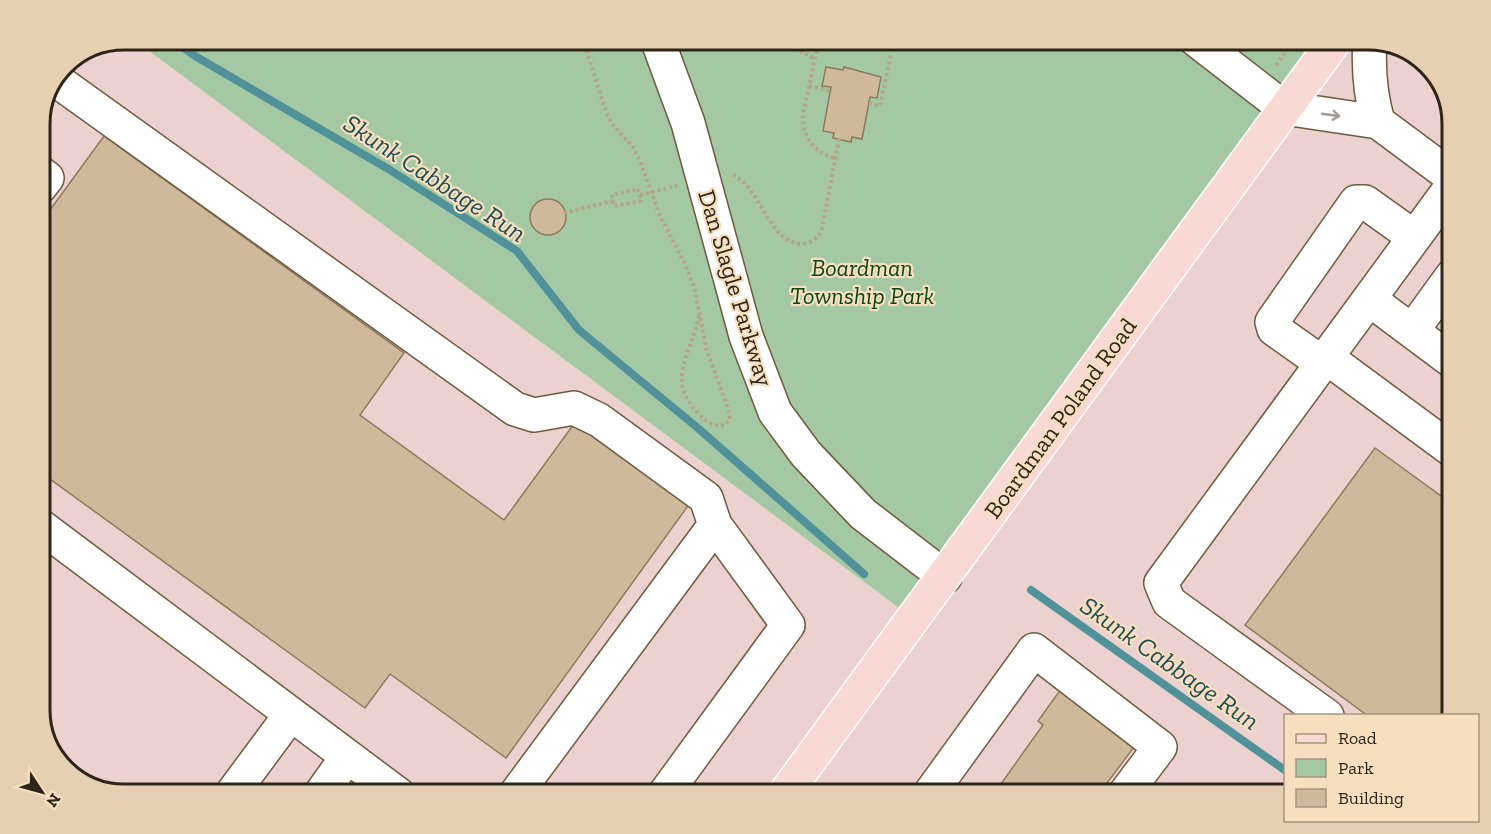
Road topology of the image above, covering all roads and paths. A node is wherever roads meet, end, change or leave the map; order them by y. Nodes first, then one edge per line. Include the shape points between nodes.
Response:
1 (586, 50) edge
2 (661, 50) edge
3 (801, 50) edge
4 (817, 50) edge
5 (1209, 50) edge
6 (1328, 50) edge
7 (1370, 50) edge
8 (891, 54) dead end
9 (815, 58) junction
10 (61, 84) edge
11 (809, 86) junction
12 (830, 91) dead end
13 (869, 104) dead end
14 (1284, 108) junction
15 (1378, 122) junction
16 (839, 139) dead end
17 (834, 158) junction
18 (1441, 169) edge
19 (727, 175) dead end
20 (688, 184) dead end
21 (650, 192) junction
22 (640, 195) junction
23 (613, 201) junction
24 (1441, 201) edge
25 (564, 213) dead end
26 (1414, 237) junction
27 (1441, 291) edge
28 (1369, 299) junction
29 (699, 316) junction
30 (1412, 331) junction
31 (1441, 353) edge
32 (1324, 360) junction
33 (1442, 443) edge
34 (714, 525) junction
35 (50, 533) edge
36 (945, 577) junction
37 (291, 714) junction
38 (1324, 714) edge
39 (347, 757) junction
40 (239, 784) edge
41 (328, 784) edge
42 (384, 784) edge
43 (523, 784) edge
44 (672, 784) edge
45 (792, 784) edge
46 (937, 784) edge
47 (1137, 784) edge

1 - 21 path via 606,112 633,147
2 - 36 street, Dan Slagle Parkway via 688,123 746,336 775,412 806,454 863,514
3 - 9 path
4 - 9 path
5 - 14 street
6 - 14 main road, Boardman Poland Road
7 - 15 street via 1372,100
8 - 13 path via 880,106
9 - 11 path
10 - 34 street via 515,409 534,415 574,408 599,420 706,498
11 - 12 path
11 - 17 path via 803,114 806,135 816,150
14 -> 15 street
14 - 36 main road, Boardman Poland Road
15 - 18 street
16 - 17 path
17 - 19 path via 822,229 816,239 802,244 785,239 743,182
20 - 21 path
21 - 22 path
21 - 29 path via 685,264
22 - 23 path via 641,201 614,206
22 - 23 path via 638,189 612,195
23 - 25 path
24 - 26 street
26 - 28 street
26 - 32 street via 1365,201 1356,202 1272,322 1274,329
27 - 30 street
28 - 30 street
28 - 32 street
29 - 29 path via 680,376 681,391 706,422 725,425 730,419 728,408 705,348
30 - 31 street
32 - 33 street
32 - 38 street via 1161,583 1169,602
34 - 43 street
34 - 44 street via 789,625
35 - 37 street
36 - 45 main road, Boardman Poland Road
37 - 39 street
37 - 40 street
39 - 41 street
39 - 42 street
46 - 47 street via 1034,650 1160,747

